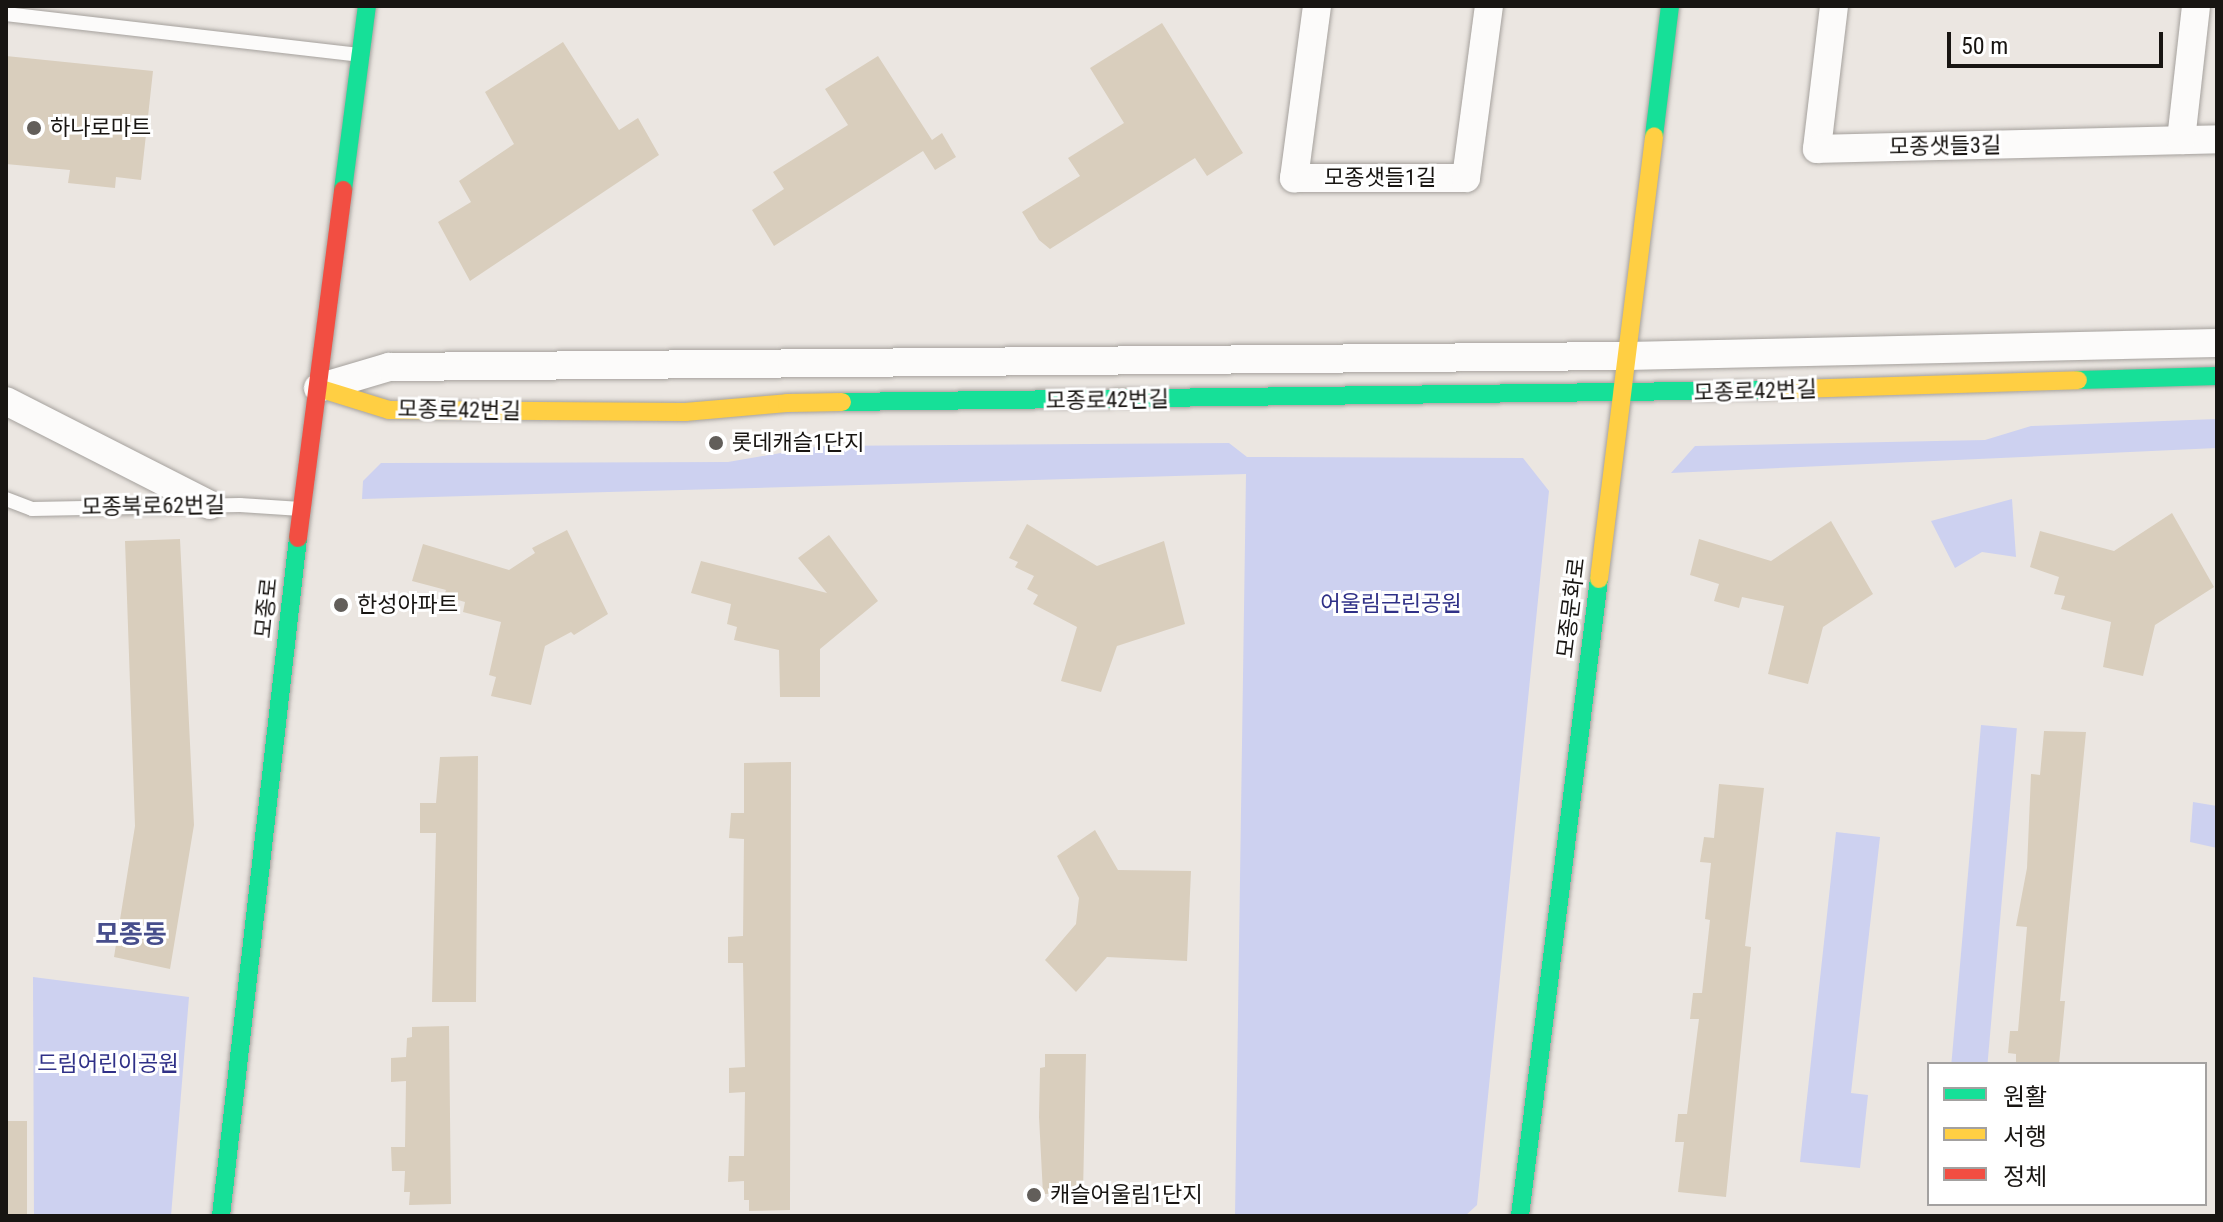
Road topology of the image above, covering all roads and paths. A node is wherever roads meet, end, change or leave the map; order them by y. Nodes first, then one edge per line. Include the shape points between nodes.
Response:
1 (367, 6) edge
2 (1317, 6) edge
3 (1489, 6) edge
4 (1670, 6) edge
5 (1834, 6) edge
6 (2196, 6) edge
7 (6, 14) edge
8 (361, 56) junction
9 (2217, 139) edge
10 (2181, 140) junction
11 (2217, 343) edge
12 (1627, 356) junction
13 (2217, 376) edge
14 (318, 388) junction
15 (1622, 395) junction
16 (6, 401) edge
17 (6, 499) edge
18 (210, 505) junction
19 (301, 509) junction
20 (221, 1216) edge
21 (1520, 1216) edge

1 - 8 street, 모종로
2 - 3 street, 모종샛들1길 via 1294,178 1466,178
4 - 12 street, 모종문화로
5 - 10 street, 모종샛들3길 via 1817,149
6 - 10 street
7 - 8 lane
8 - 14 street, 모종로
9 - 10 street, 모종샛들3길
11 - 12 street, 모종로42번길
12 - 14 street, 모종로42번길 via 389,367
12 - 15 street, 모종문화로
13 - 15 street, 모종로42번길
14 - 15 street, 모종로42번길 via 389,410 671,412 787,403
14 - 19 street, 모종로
15 - 21 street, 모종문화로
16 - 18 street
17 - 18 lane, 모종북로62번길 via 32,509
18 - 19 lane, 모종북로62번길
19 - 20 street, 모종로

